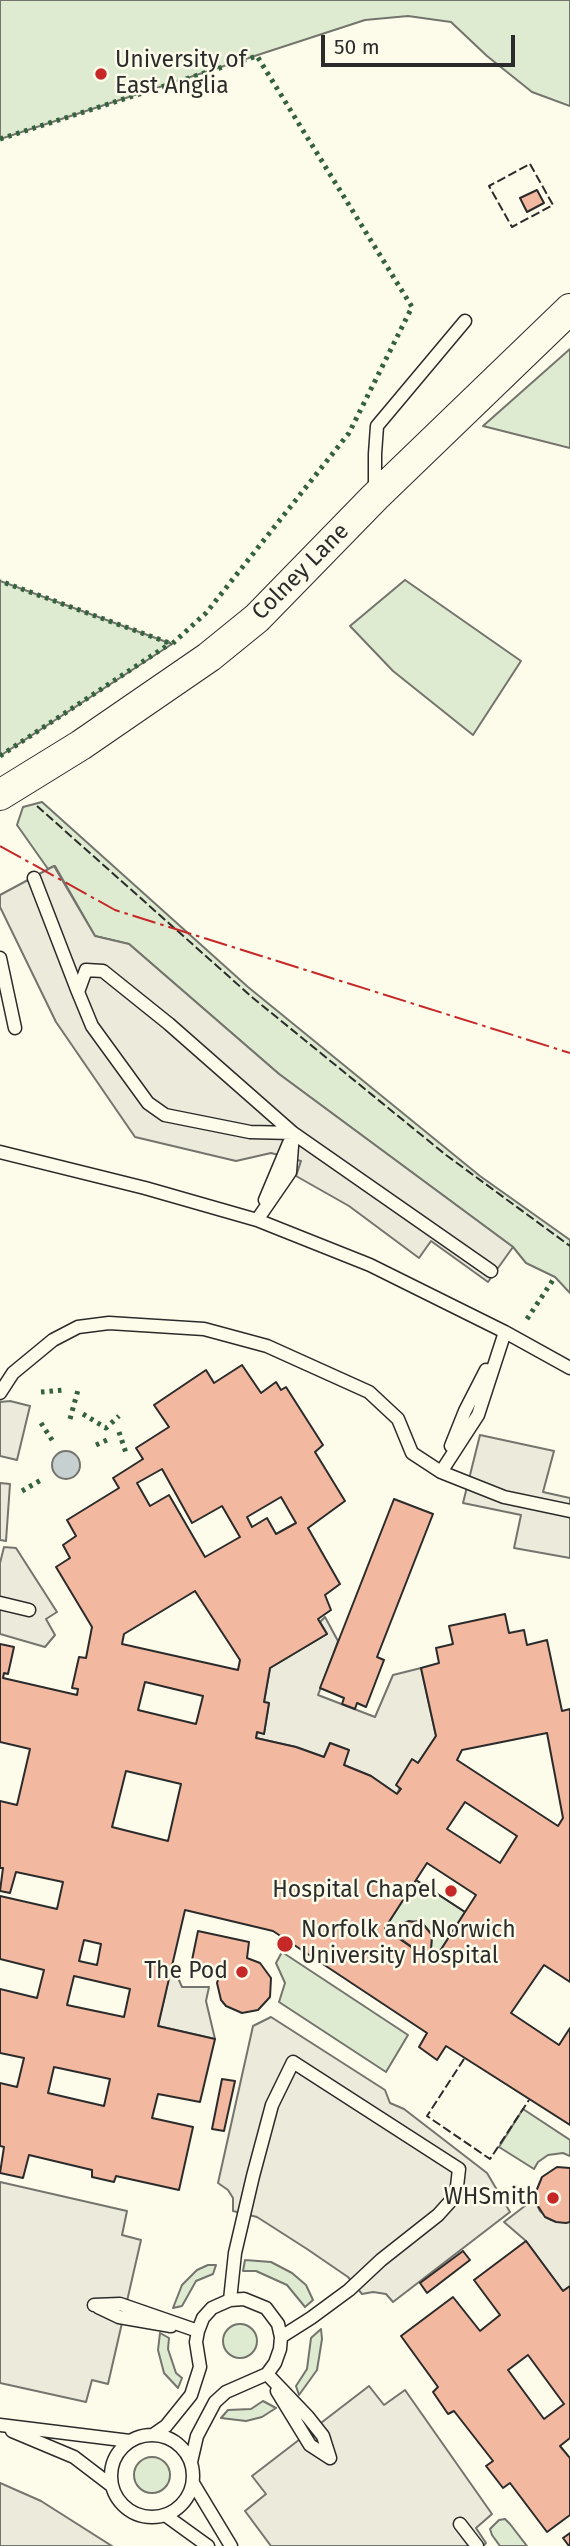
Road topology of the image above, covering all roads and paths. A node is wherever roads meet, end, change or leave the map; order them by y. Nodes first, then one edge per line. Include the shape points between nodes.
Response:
1 (570, 309) edge
2 (464, 321) dead end
3 (375, 498) junction
4 (0, 795) edge
5 (34, 878) dead end
6 (0, 958) edge
7 (2, 978) edge
8 (78, 992) junction
9 (15, 1028) dead end
10 (293, 1133) junction
11 (0, 1143) edge
12 (0, 1152) edge
13 (32, 1158) junction
14 (257, 1220) junction
15 (491, 1270) dead end
16 (505, 1332) junction
17 (570, 1368) edge
18 (0, 1393) edge
19 (441, 1472) junction
20 (570, 1511) edge
21 (0, 1603) edge
22 (29, 1610) dead end
23 (230, 2300) junction
24 (94, 2305) dead end
25 (198, 2331) junction
26 (281, 2337) junction
27 (267, 2374) junction
28 (0, 2425) edge
29 (153, 2435) junction
30 (130, 2441) junction
31 (330, 2458) dead end
32 (191, 2462) junction
33 (192, 2483) junction
34 (112, 2486) junction
35 (166, 2515) junction
36 (460, 2524) dead end
37 (208, 2546) edge
38 (231, 2546) edge
39 (477, 2546) edge

1 - 3 street, Colney Lane
2 - 3 lane via 377,426
3 - 4 street, Colney Lane via 257,618 209,657
5 - 8 lane
6 - 7 lane
7 - 9 lane
8 - 10 lane via 92,1026 148,1103 165,1115 250,1132
8 - 10 lane via 86,970 103,971
10 - 14 lane via 290,1172
10 - 15 lane
11 - 13 lane
12 - 13 lane
13 - 14 lane
14 - 16 lane via 370,1265
16 - 17 lane
16 - 19 lane via 465,1411
18 - 19 lane via 13,1373 53,1340 78,1327 109,1323 204,1329 267,1346 369,1392 398,1419 412,1453
19 - 20 lane via 504,1497
21 - 22 lane
23 - 25 lane via 212,2308
23 - 26 lane via 244,2299 266,2308
23 - 26 lane via 235,2253 253,2176 272,2105 293,2062 459,2169 456,2195 438,2216 349,2290
24 - 25 lane via 120,2304
25 - 29 lane via 200,2367 194,2386 178,2413
26 - 27 lane via 281,2349
27 - 31 lane via 310,2445
27 - 32 lane via 226,2392 215,2402 197,2436
28 - 30 lane
28 - 34 lane via 74,2457
29 - 30 lane
29 - 32 lane via 180,2445
30 - 34 lane via 112,2465
32 - 33 lane
33 - 35 lane via 184,2503
33 - 38 lane
34 - 35 lane via 119,2502 132,2512
35 - 37 lane
36 - 39 lane

